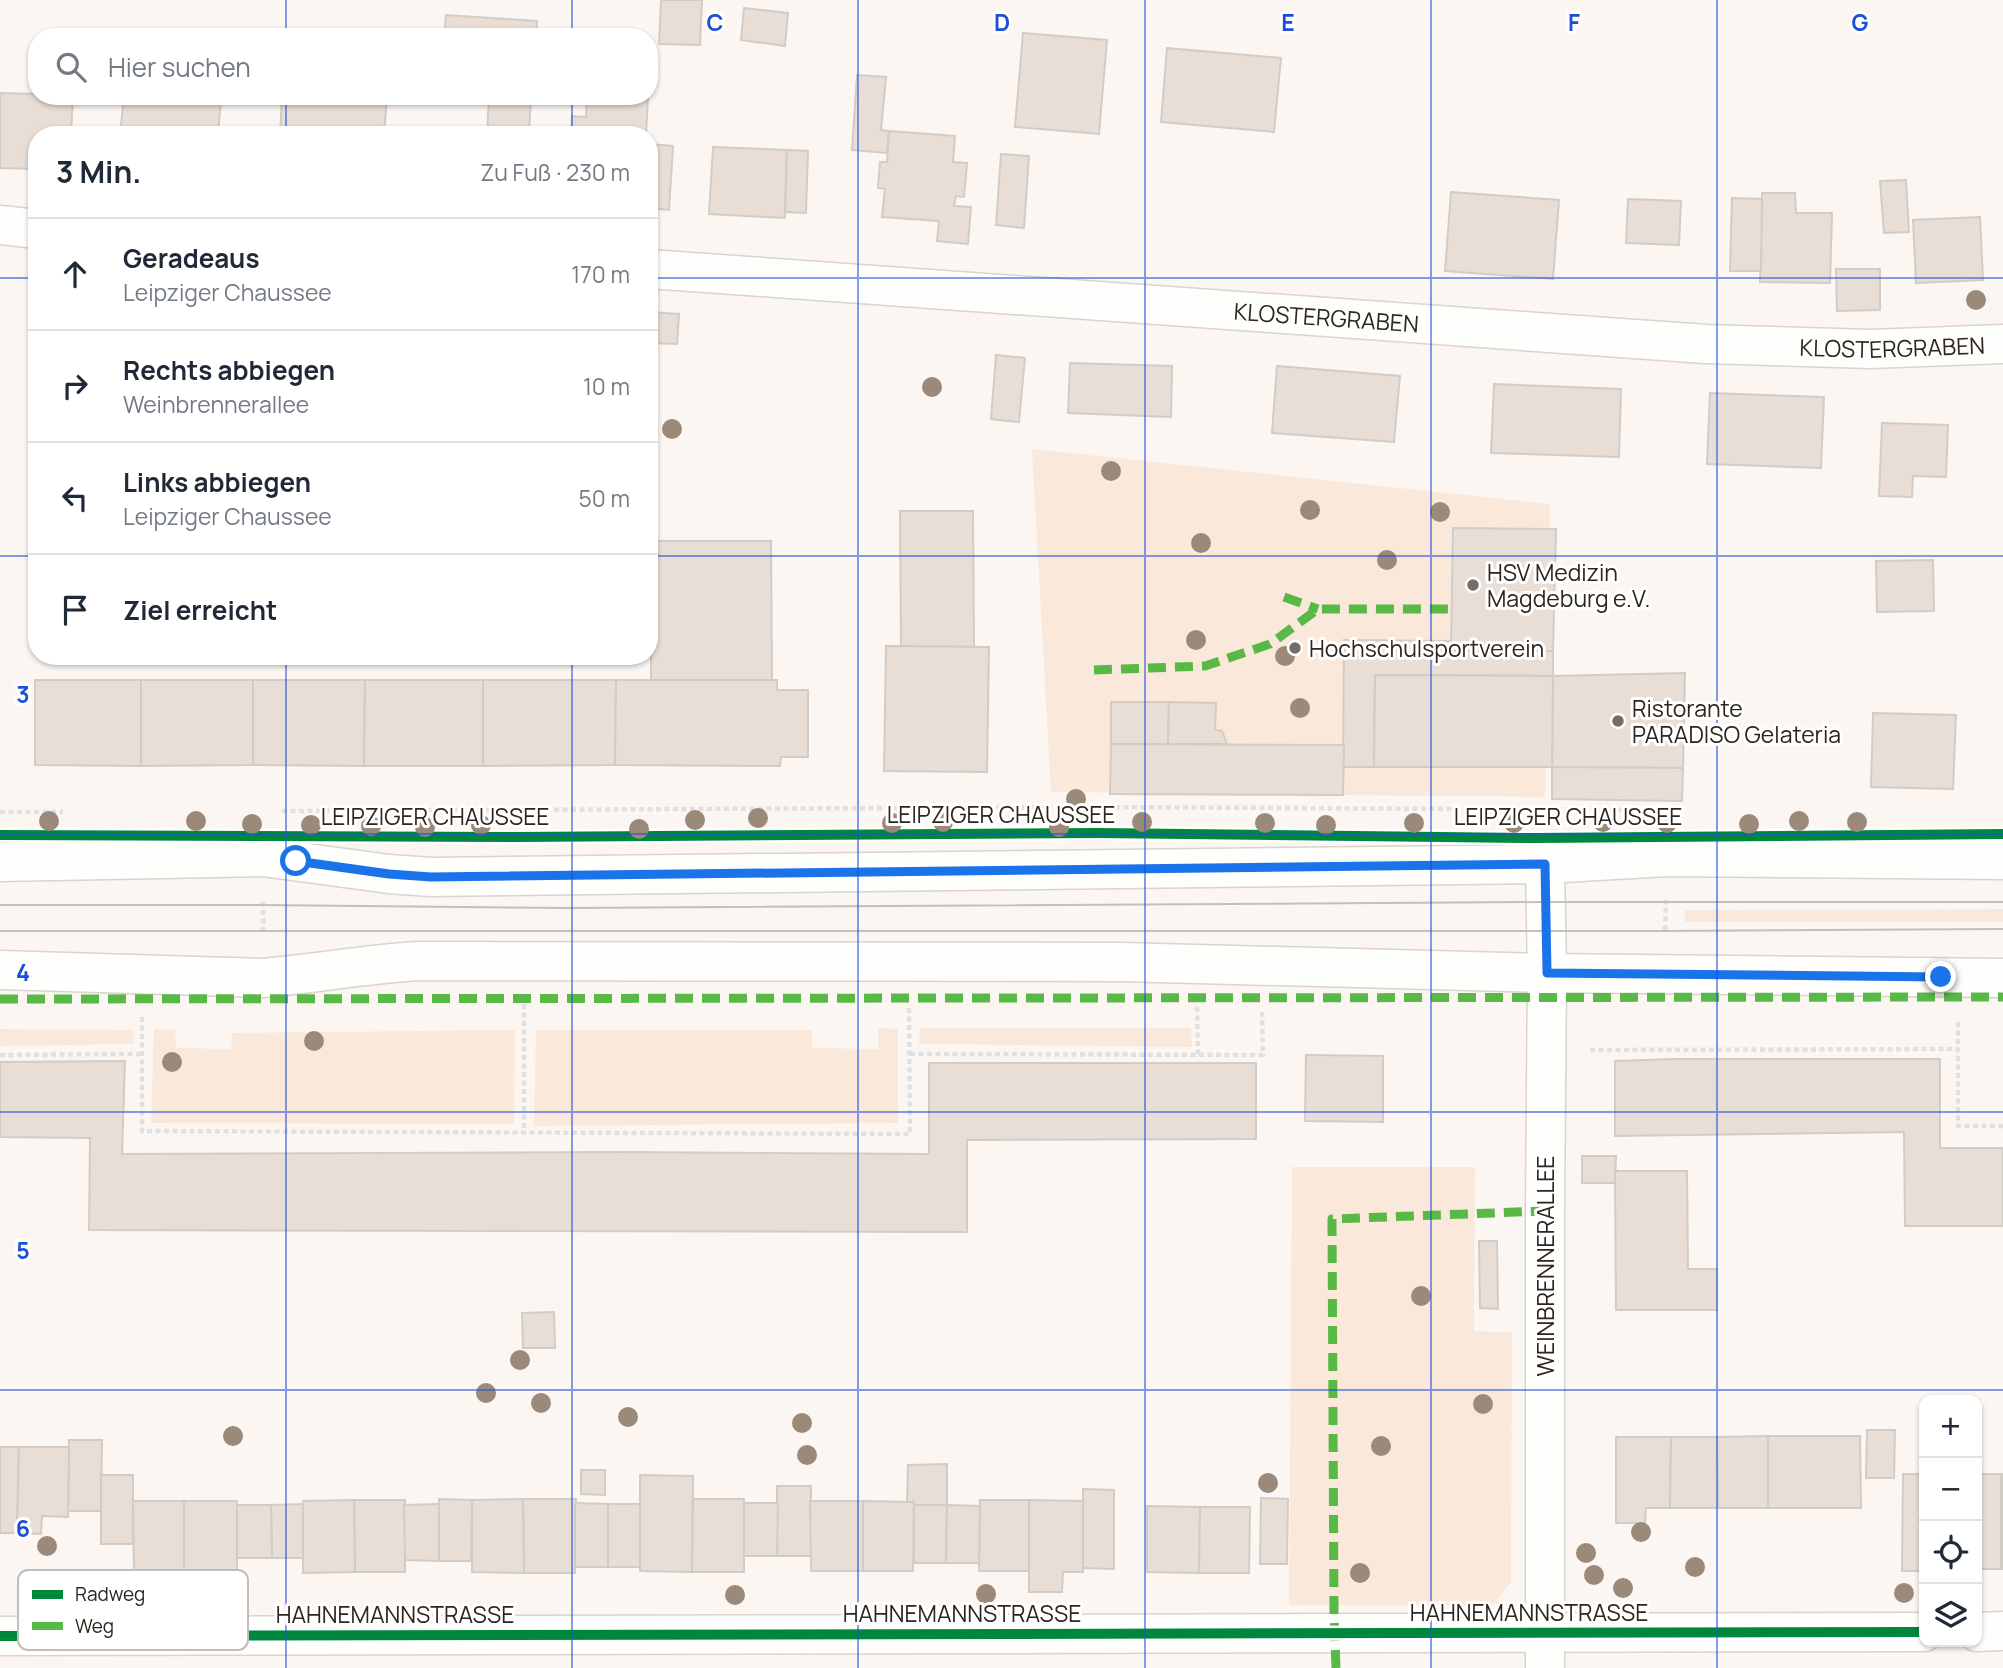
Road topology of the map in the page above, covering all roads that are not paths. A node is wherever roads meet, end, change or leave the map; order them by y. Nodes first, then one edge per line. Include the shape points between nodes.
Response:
1 (0, 225) edge
2 (28, 228) edge
3 (658, 270) edge
4 (2003, 344) edge
5 (2003, 860) edge
6 (0, 862) edge
7 (1545, 864) junction
8 (0, 970) edge
9 (1547, 973) junction
10 (2003, 978) edge
11 (1919, 1632) edge
12 (1982, 1632) edge
13 (2003, 1632) edge
14 (0, 1636) edge
15 (18, 1636) edge
16 (248, 1638) edge
17 (1545, 1651) edge

1 - 2 street
3 - 4 street, KLOSTERGRABEN via 1706,344 1871,349
5 - 7 street, LEIPZIGER CHAUSSEE via 1667,857
6 - 7 street, LEIPZIGER CHAUSSEE via 264,858 431,877
7 - 9 street, WEINBRENNERALLEE
8 - 9 street via 262,978 418,961 1120,962
9 - 10 street
9 - 17 street, WEINBRENNERALLEE
11 - 17 street, HAHNEMANNSTRASSE
12 - 13 street
14 - 15 street, HAHNEMANNSTRASSE
16 - 17 street, HAHNEMANNSTRASSE

